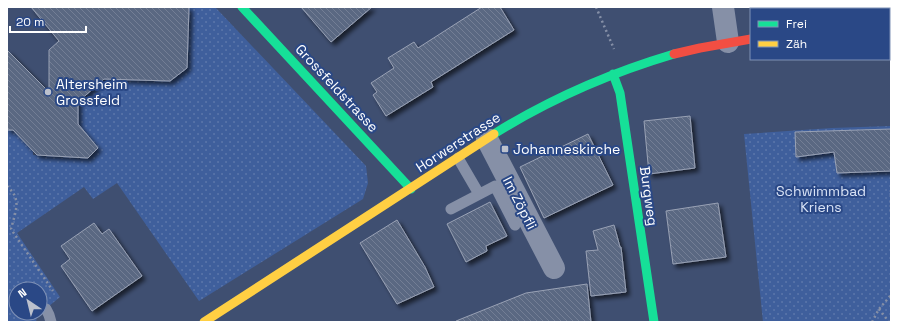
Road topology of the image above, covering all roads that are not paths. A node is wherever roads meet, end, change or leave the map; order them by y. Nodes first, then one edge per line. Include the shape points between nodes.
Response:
1 (242, 7) edge
2 (723, 7) edge
3 (750, 39) edge
4 (728, 42) junction
5 (613, 74) junction
6 (487, 138) junction
7 (458, 158) junction
8 (410, 189) junction
9 (479, 194) junction
10 (451, 208) dead end
11 (515, 225) dead end
12 (554, 268) dead end
13 (48, 312) edge
14 (51, 322) edge
15 (204, 322) edge
16 (654, 322) edge

1 - 8 street, Grossfeldstrasse
2 - 4 street
3 - 4 street, Horwerstrasse
4 - 5 street, Horwerstrasse
5 - 6 street, Horwerstrasse via 523,116
5 - 16 street, Burgweg via 620,93
6 - 7 street, Horwerstrasse
6 - 12 street, Im Zöpfli
7 - 8 street, Horwerstrasse
7 - 9 lane
8 - 15 street, Horwerstrasse
9 - 10 lane
9 - 11 lane via 495,186
13 - 14 lane

